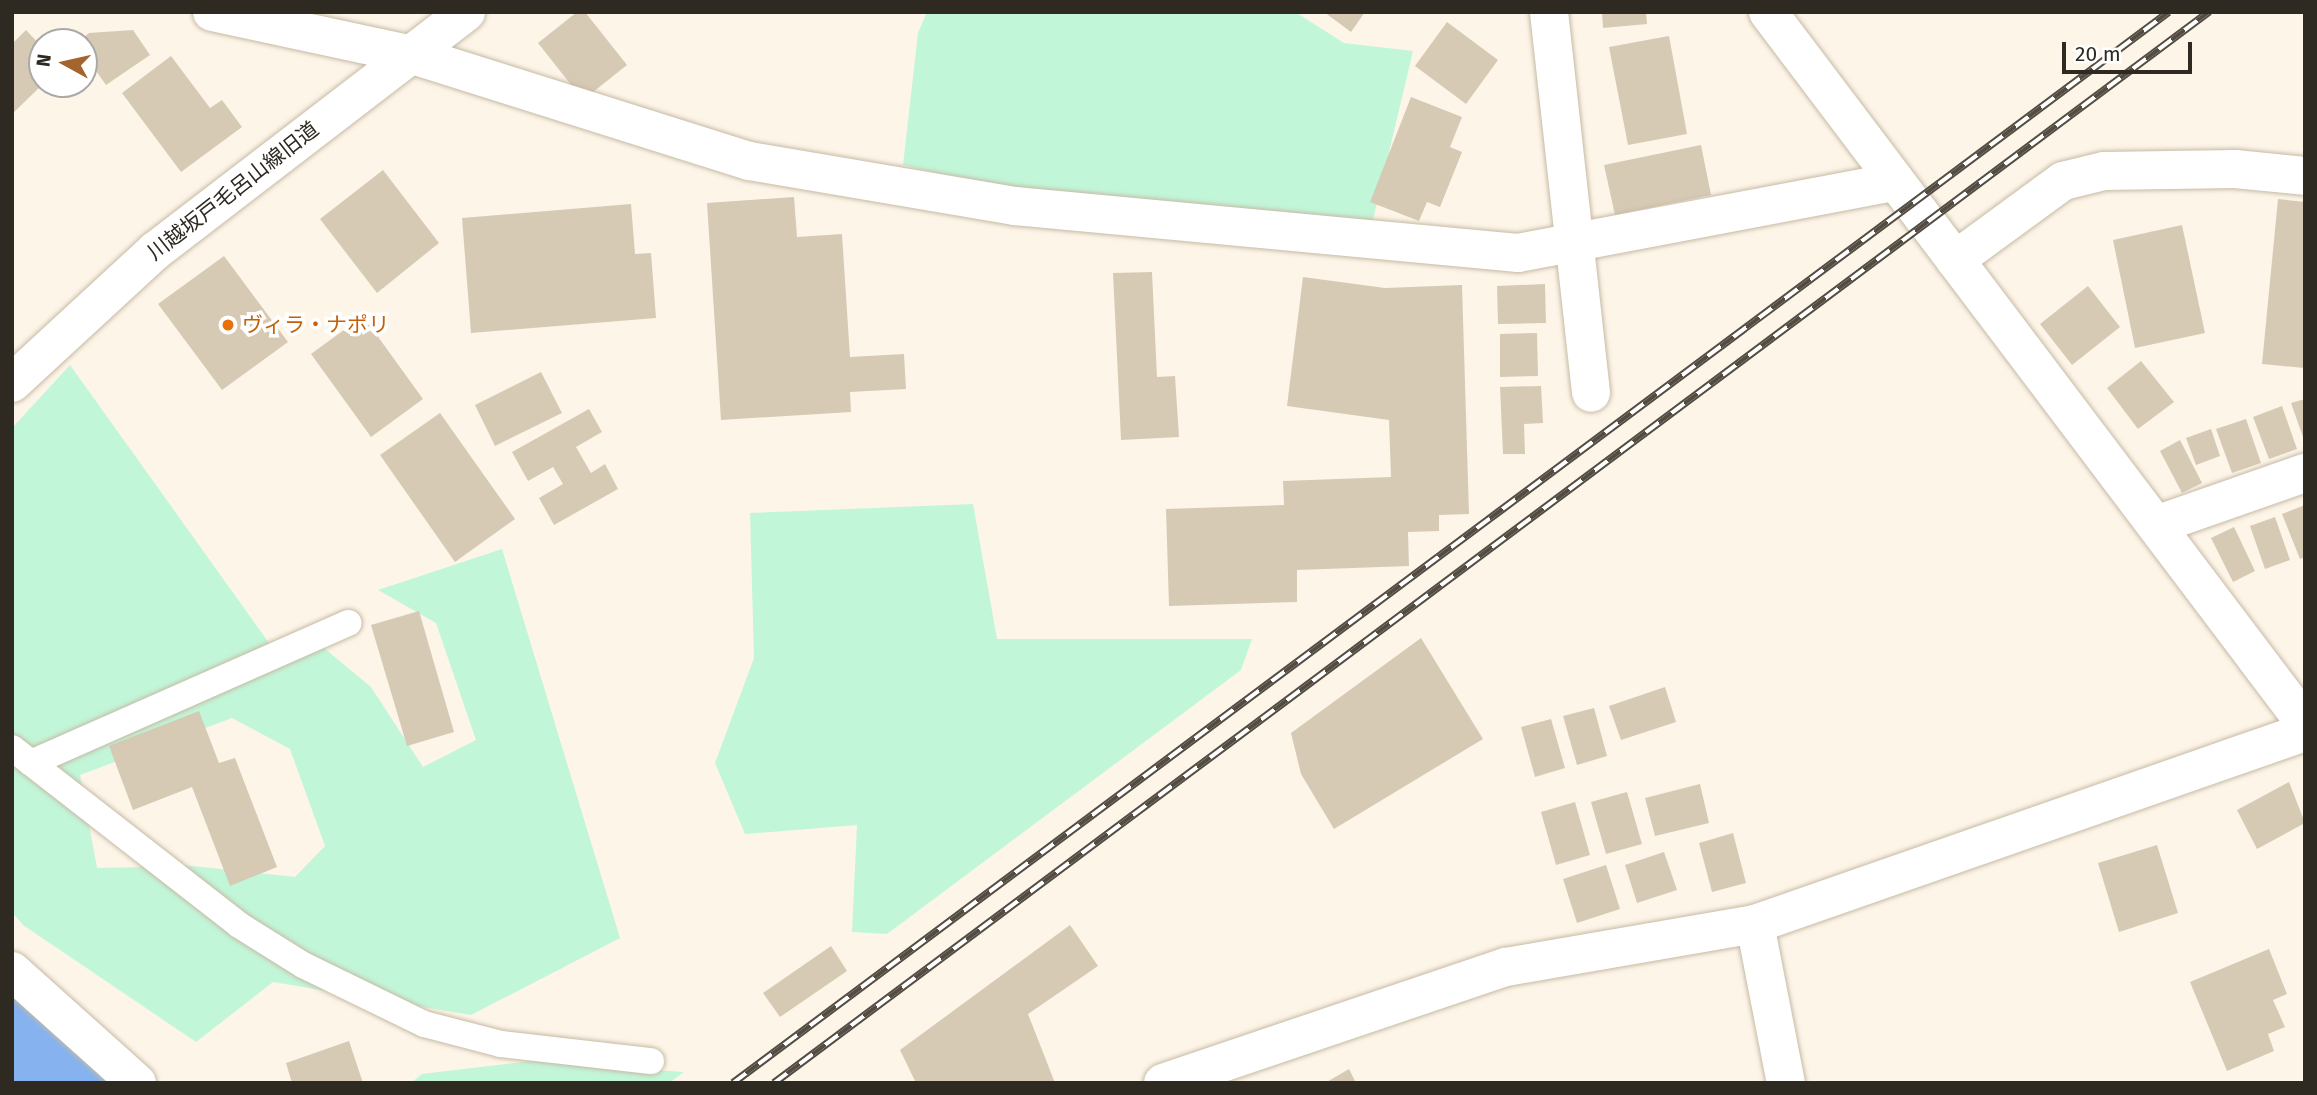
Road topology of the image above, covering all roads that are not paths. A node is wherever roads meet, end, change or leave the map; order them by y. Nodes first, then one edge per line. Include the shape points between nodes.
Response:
1 (212, 12) edge
2 (466, 12) edge
3 (1549, 12) edge
4 (1768, 12) edge
5 (414, 55) junction
6 (2305, 176) edge
7 (1894, 182) junction
8 (1577, 244) junction
9 (1955, 260) junction
10 (12, 383) edge
11 (1591, 393) dead end
12 (2305, 473) edge
13 (2159, 524) junction
14 (348, 622) dead end
15 (2305, 723) edge
16 (2305, 732) edge
17 (22, 755) edge
18 (1755, 924) junction
19 (12, 971) edge
20 (651, 1061) dead end
21 (137, 1083) edge
22 (1163, 1083) edge
23 (1786, 1083) edge

1 - 5 street
2 - 5 street, 川越坂戸毛呂山線旧道
3 - 8 street
4 - 7 street
5 - 8 street via 749,161 1015,206 1518,253
5 - 10 street, 川越坂戸毛呂山線旧道 via 155,251
6 - 9 street via 2235,169 2117,171 2063,181
7 - 8 street
7 - 9 street
8 - 11 street
9 - 13 street
12 - 13 street
13 - 15 street
14 - 17 lane
16 - 18 street
17 - 20 lane via 239,925 303,965 413,1018 501,1044
18 - 22 street via 1506,967
18 - 23 street
19 - 21 street

